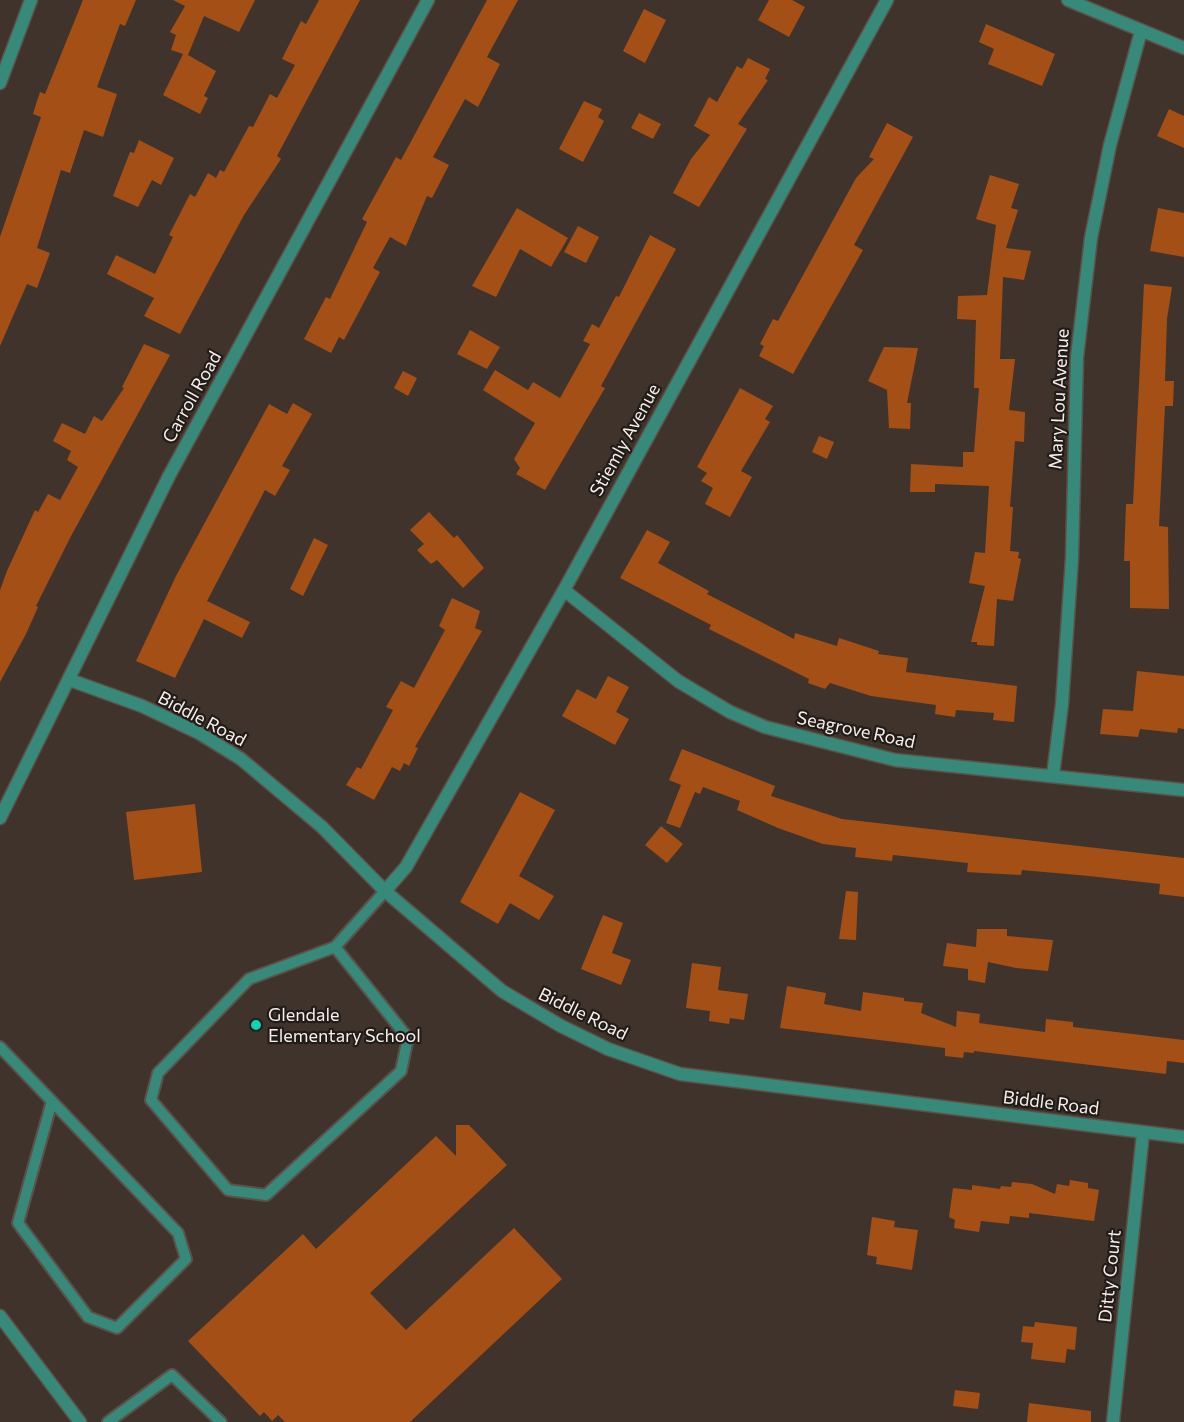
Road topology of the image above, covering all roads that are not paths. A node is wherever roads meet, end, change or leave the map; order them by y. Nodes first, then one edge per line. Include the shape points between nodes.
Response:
1 (31, 0) edge
2 (428, 0) edge
3 (887, 0) edge
4 (1068, 0) edge
5 (1141, 31) junction
6 (1184, 48) edge
7 (0, 83) edge
8 (564, 590) junction
9 (70, 680) junction
10 (1053, 775) junction
11 (1184, 790) edge
12 (0, 818) edge
13 (385, 891) junction
14 (335, 946) junction
15 (0, 1047) edge
16 (52, 1101) junction
17 (1143, 1133) junction
18 (1184, 1137) edge
19 (0, 1316) edge
20 (80, 1422) edge
21 (108, 1422) edge
22 (221, 1422) edge
23 (1113, 1422) edge

1 - 7 street
2 - 9 street, Carroll Road via 169,476
3 - 8 street, Stiemly Avenue
4 - 5 street
5 - 6 street
5 - 10 street, Mary Lou Avenue via 1110,145 1091,238 1077,357 1072,558
8 - 10 street, Seagrove Road via 678,681 730,712 765,727 895,760
8 - 13 street, Stiemly Avenue via 406,867
9 - 12 street, Carroll Road
9 - 13 street, Biddle Road via 199,733 242,759 322,827
10 - 11 street, Seagrove Road
13 - 14 lane
13 - 17 street, Biddle Road via 502,991 608,1049 680,1074
14 - 14 lane via 249,979 158,1072 151,1100 228,1190 266,1195 401,1071 408,1038
15 - 16 lane
16 - 16 lane via 178,1233 186,1259 117,1328 88,1317 18,1223
17 - 18 street, Biddle Road
17 - 23 street, Ditty Court
19 - 20 street
21 - 22 lane via 172,1375

